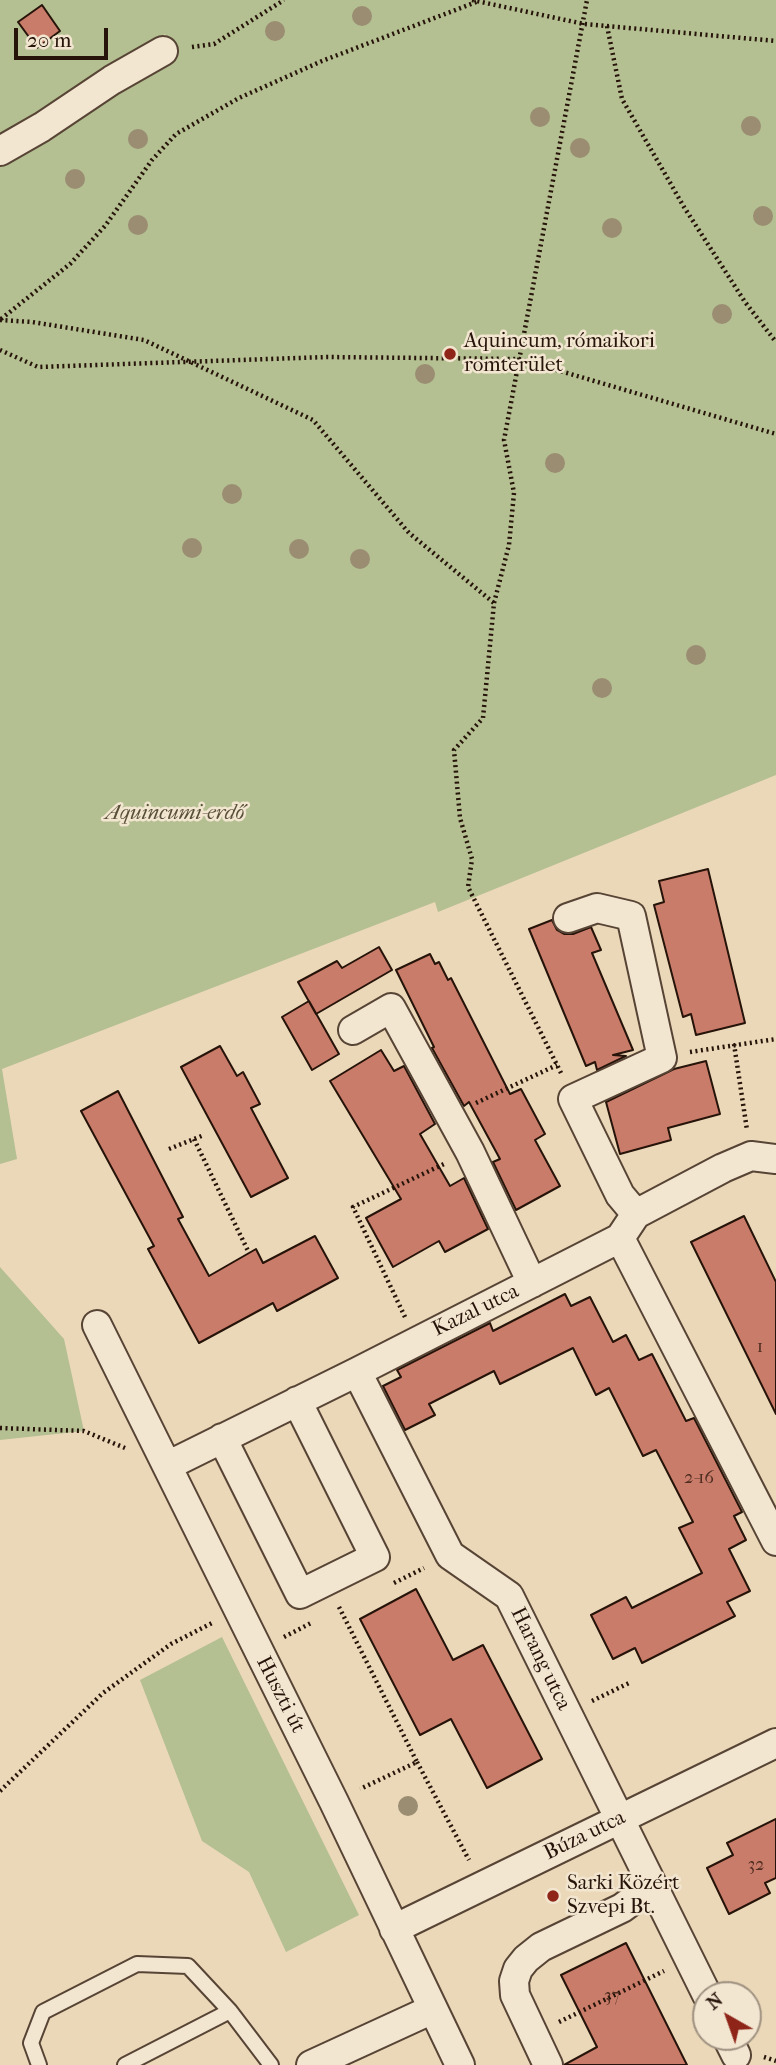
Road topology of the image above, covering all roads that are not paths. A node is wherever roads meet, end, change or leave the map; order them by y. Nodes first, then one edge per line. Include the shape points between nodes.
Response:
1 (163, 51) road end
2 (0, 151) edge
3 (568, 918) dead end
4 (353, 1030) dead end
5 (763, 1157) edge
6 (636, 1214) junction
7 (620, 1237) junction
8 (532, 1283) junction
9 (97, 1325) dead end
10 (357, 1373) junction
11 (298, 1401) junction
12 (222, 1438) junction
13 (167, 1465) junction
14 (776, 1541) edge
15 (776, 1744) edge
16 (620, 1819) junction
17 (645, 1873) junction
18 (394, 1929) junction
19 (700, 1981) edge
20 (433, 2009) junction
21 (230, 2011) junction
22 (39, 2065) edge
23 (125, 2065) edge
24 (271, 2065) edge
25 (311, 2065) edge
26 (460, 2065) edge
27 (548, 2065) edge

1 - 2 street
3 - 6 street via 597,908 631,916 662,1058 573,1099 620,1195
4 - 8 street via 391,1008 470,1152
5 - 6 street, Kazal utca via 723,1168
6 - 7 street, Kazal utca
7 - 8 street, Kazal utca
7 - 14 street
8 - 10 street, Kazal utca
9 - 13 street, Huszti út
10 - 11 street, Kazal utca
10 - 16 street, Harang utca via 450,1555 509,1596
11 - 12 street, Kazal utca
11 - 12 street via 375,1557 327,1581 300,1594
12 - 13 street, Kazal utca
13 - 18 street, Huszti út
15 - 16 street, Búza utca
16 - 17 street, Harang utca
16 - 18 street, Búza utca
17 - 19 street, Harang utca
17 - 27 street via 636,1898 541,1947 518,1969 513,1981 515,1996
18 - 20 street, Huszti út
20 - 25 street
20 - 26 street, Huszti út
21 - 22 lane via 188,1966 136,1964 43,2012 31,2043
21 - 23 lane
21 - 24 lane

